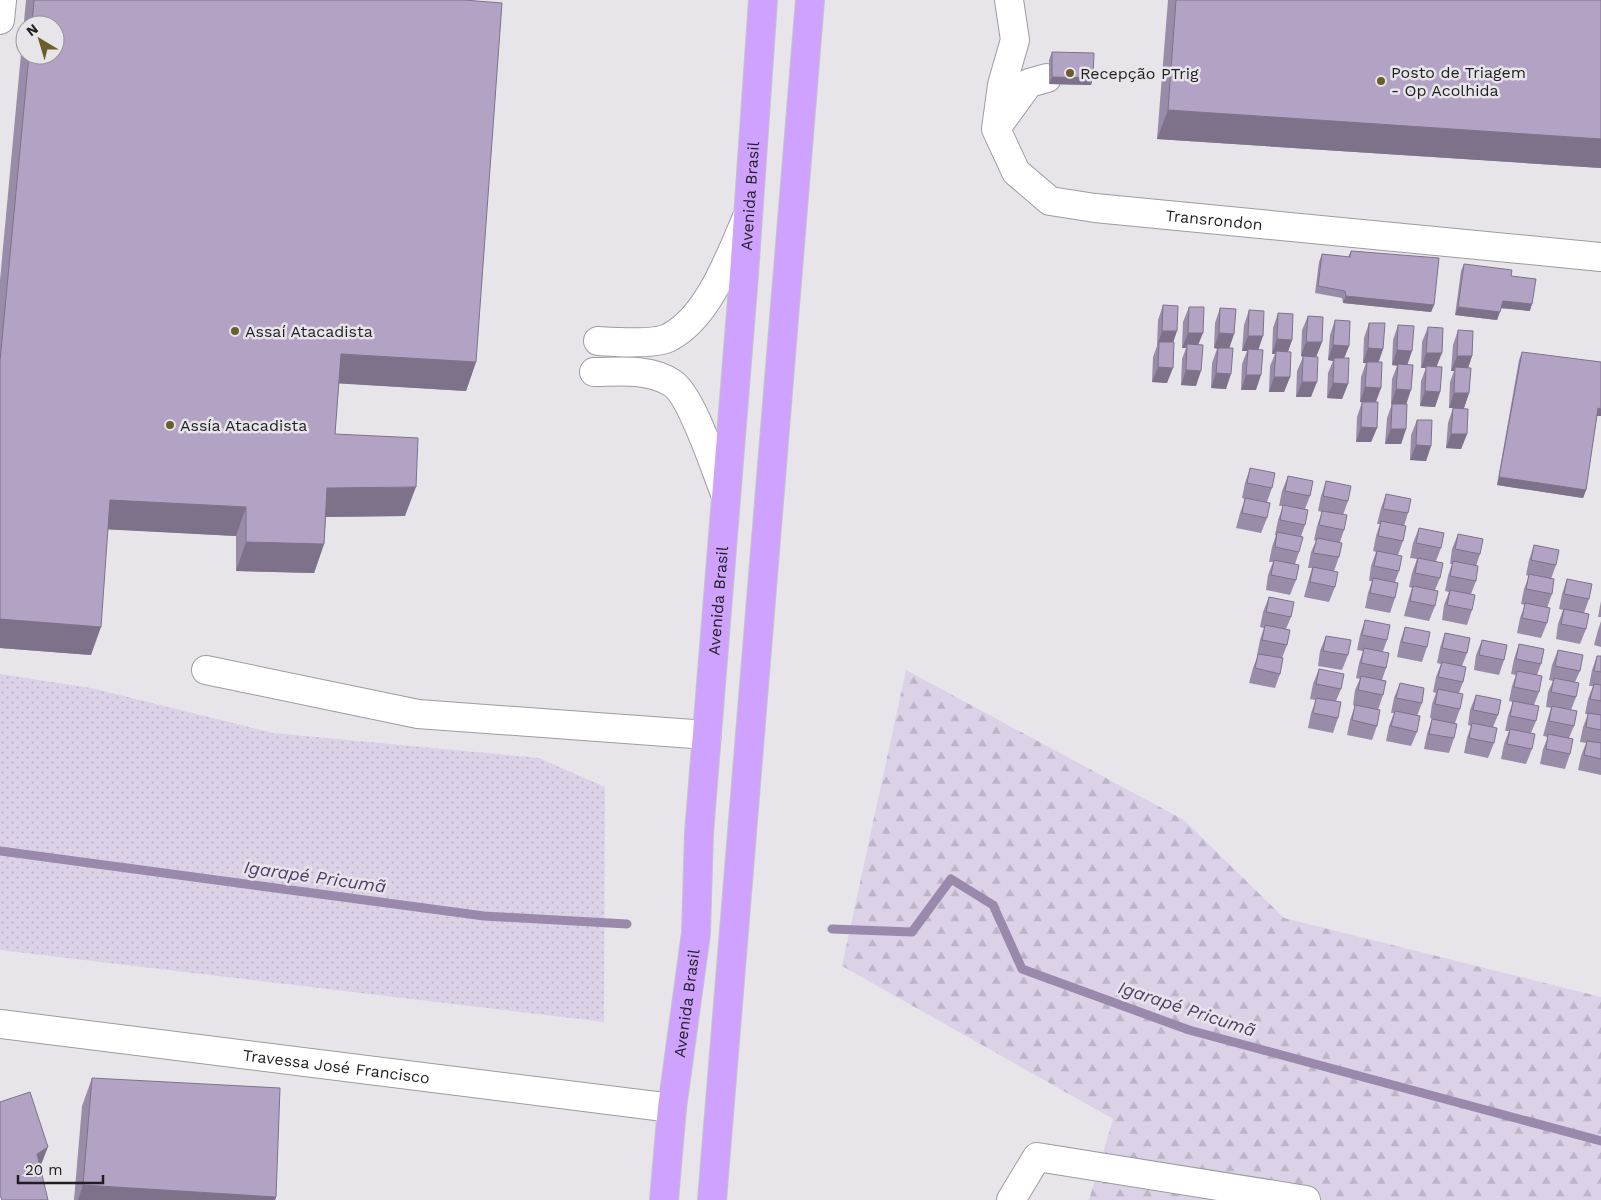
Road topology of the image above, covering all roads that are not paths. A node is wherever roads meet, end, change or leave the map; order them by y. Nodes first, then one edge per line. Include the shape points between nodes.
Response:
1 (2, 0) edge
2 (763, 0) edge
3 (810, 0) edge
4 (1009, 0) edge
5 (0, 20) edge
6 (1047, 78) dead end
7 (996, 128) junction
8 (748, 216) junction
9 (1601, 257) edge
10 (598, 341) dead end
11 (594, 372) dead end
12 (726, 496) junction
13 (206, 670) dead end
14 (707, 734) junction
15 (0, 1024) edge
16 (672, 1108) junction
17 (664, 1200) edge
18 (712, 1200) edge
19 (1011, 1200) edge
20 (1306, 1200) edge

1 - 5 street
2 - 8 highway, Avenida Brasil
3 - 18 highway
4 - 7 street via 1015,40 1002,86
6 - 7 street via 1029,83
7 - 9 street, Transrondon via 1016,172 1050,202
8 - 10 street via 724,270 694,319 669,338 630,343
8 - 12 highway, Avenida Brasil
11 - 12 street via 644,372 673,383 691,408
12 - 14 highway, Avenida Brasil
13 - 14 street via 418,714
14 - 16 highway, Avenida Brasil via 699,833 696,933
15 - 16 street, Travessa José Francisco
16 - 17 highway, Avenida Brasil
19 - 20 street via 1038,1157

